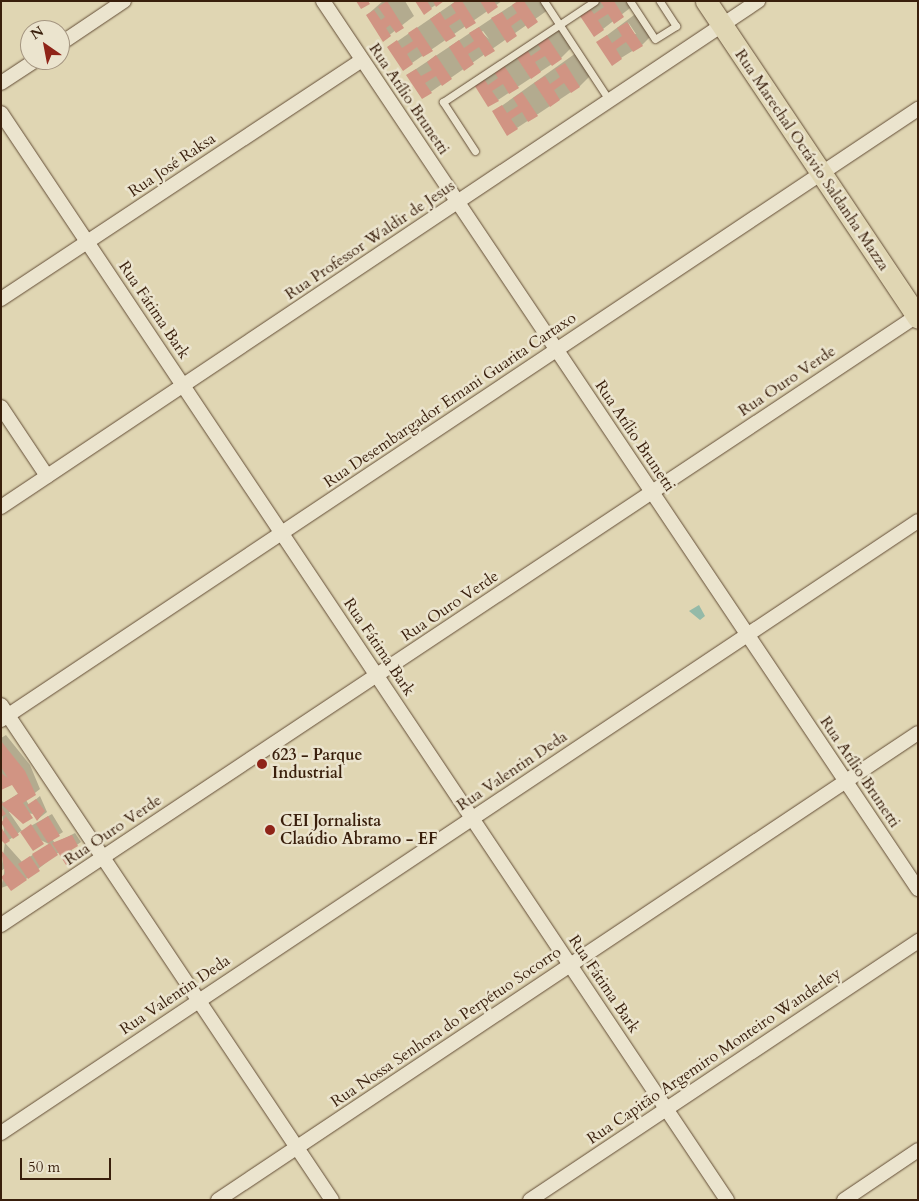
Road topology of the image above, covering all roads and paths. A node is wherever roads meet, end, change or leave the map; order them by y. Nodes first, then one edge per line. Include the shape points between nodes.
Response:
1 (124, 1) edge
2 (322, 1) edge
3 (544, 1) edge
4 (595, 1) edge
5 (630, 1) edge
6 (660, 1) edge
7 (706, 1) edge
8 (758, 1) edge
9 (559, 25) junction
10 (722, 25) junction
11 (70, 37) edge
12 (362, 60) junction
13 (21, 70) edge
14 (1, 83) edge
15 (610, 100) junction
16 (918, 109) edge
17 (1, 113) edge
18 (475, 151) dead end
19 (821, 173) junction
20 (457, 202) junction
21 (87, 242) junction
22 (1, 299) edge
23 (917, 317) edge
24 (556, 350) junction
25 (183, 386) junction
26 (1, 407) edge
27 (47, 476) junction
28 (652, 492) junction
29 (1, 507) edge
30 (918, 521) edge
31 (282, 533) junction
32 (747, 635) junction
33 (376, 675) junction
34 (4, 713) edge
35 (918, 733) edge
36 (845, 781) junction
37 (472, 818) junction
38 (103, 857) junction
39 (918, 889) edge
40 (1, 925) edge
41 (918, 941) edge
42 (570, 965) junction
43 (199, 1001) junction
44 (666, 1109) junction
45 (1, 1132) edge
46 (297, 1147) junction
47 (918, 1150) edge
48 (218, 1200) edge
49 (332, 1200) edge
50 (530, 1200) edge
51 (727, 1200) edge
52 (844, 1200) edge

1 - 11 street
2 - 12 street, Rua Atílio Brunetti
3 - 9 lane
4 - 9 lane
5 - 6 lane via 655,39 676,26
7 - 10 main road, Rua Marechal Octávio Saldanha Mazza
8 - 10 street, Rua Professor Waldir de Jesus
9 - 15 lane
9 - 18 lane via 443,102
10 - 15 street, Rua Professor Waldir de Jesus
10 - 19 main road, Rua Marechal Octávio Saldanha Mazza
12 - 20 street, Rua Atílio Brunetti
12 - 21 street, Rua José Raksa
13 - 14 street
15 - 20 street, Rua Professor Waldir de Jesus
16 - 19 street, Rua Desembargador Ernani Guarita Cartaxo
17 - 21 street, Rua Fátima Bark
19 - 23 main road, Rua Marechal Octávio Saldanha Mazza
19 - 24 street, Rua Desembargador Ernani Guarita Cartaxo
20 - 24 street, Rua Atílio Brunetti
20 - 25 street, Rua Professor Waldir de Jesus
21 - 22 street, Rua José Raksa
21 - 25 street, Rua Fátima Bark
23 - 28 street, Rua Ouro Verde
24 - 28 street, Rua Atílio Brunetti
24 - 31 street, Rua Desembargador Ernani Guarita Cartaxo
25 - 27 street, Rua Professor Waldir de Jesus
25 - 31 street, Rua Fátima Bark
26 - 27 street
27 - 29 street, Rua Professor Waldir de Jesus
28 - 32 street, Rua Atílio Brunetti
28 - 33 street, Rua Ouro Verde
30 - 32 street, Rua Valentin Deda
31 - 33 street, Rua Fátima Bark
31 - 34 street, Rua Desembargador Ernani Guarita Cartaxo
32 - 36 street, Rua Atílio Brunetti
32 - 37 street, Rua Valentin Deda
33 - 37 street, Rua Fátima Bark
33 - 38 street, Rua Ouro Verde
34 - 38 street
35 - 36 street, Rua Nossa Senhora do Perpétuo Socorro
36 - 39 street, Rua Atílio Brunetti
36 - 42 street, Rua Nossa Senhora do Perpétuo Socorro
37 - 42 street, Rua Fátima Bark
37 - 43 street, Rua Valentin Deda
38 - 40 street, Rua Ouro Verde
38 - 43 street
41 - 44 street, Rua Capitão Argemiro Monteiro Wanderley
42 - 44 street, Rua Fátima Bark
42 - 46 street, Rua Nossa Senhora do Perpétuo Socorro
43 - 45 street, Rua Valentin Deda
43 - 46 street
44 - 50 street, Rua Capitão Argemiro Monteiro Wanderley
44 - 51 street, Rua Fátima Bark
46 - 48 street, Rua Nossa Senhora do Perpétuo Socorro
46 - 49 street
47 - 52 street

